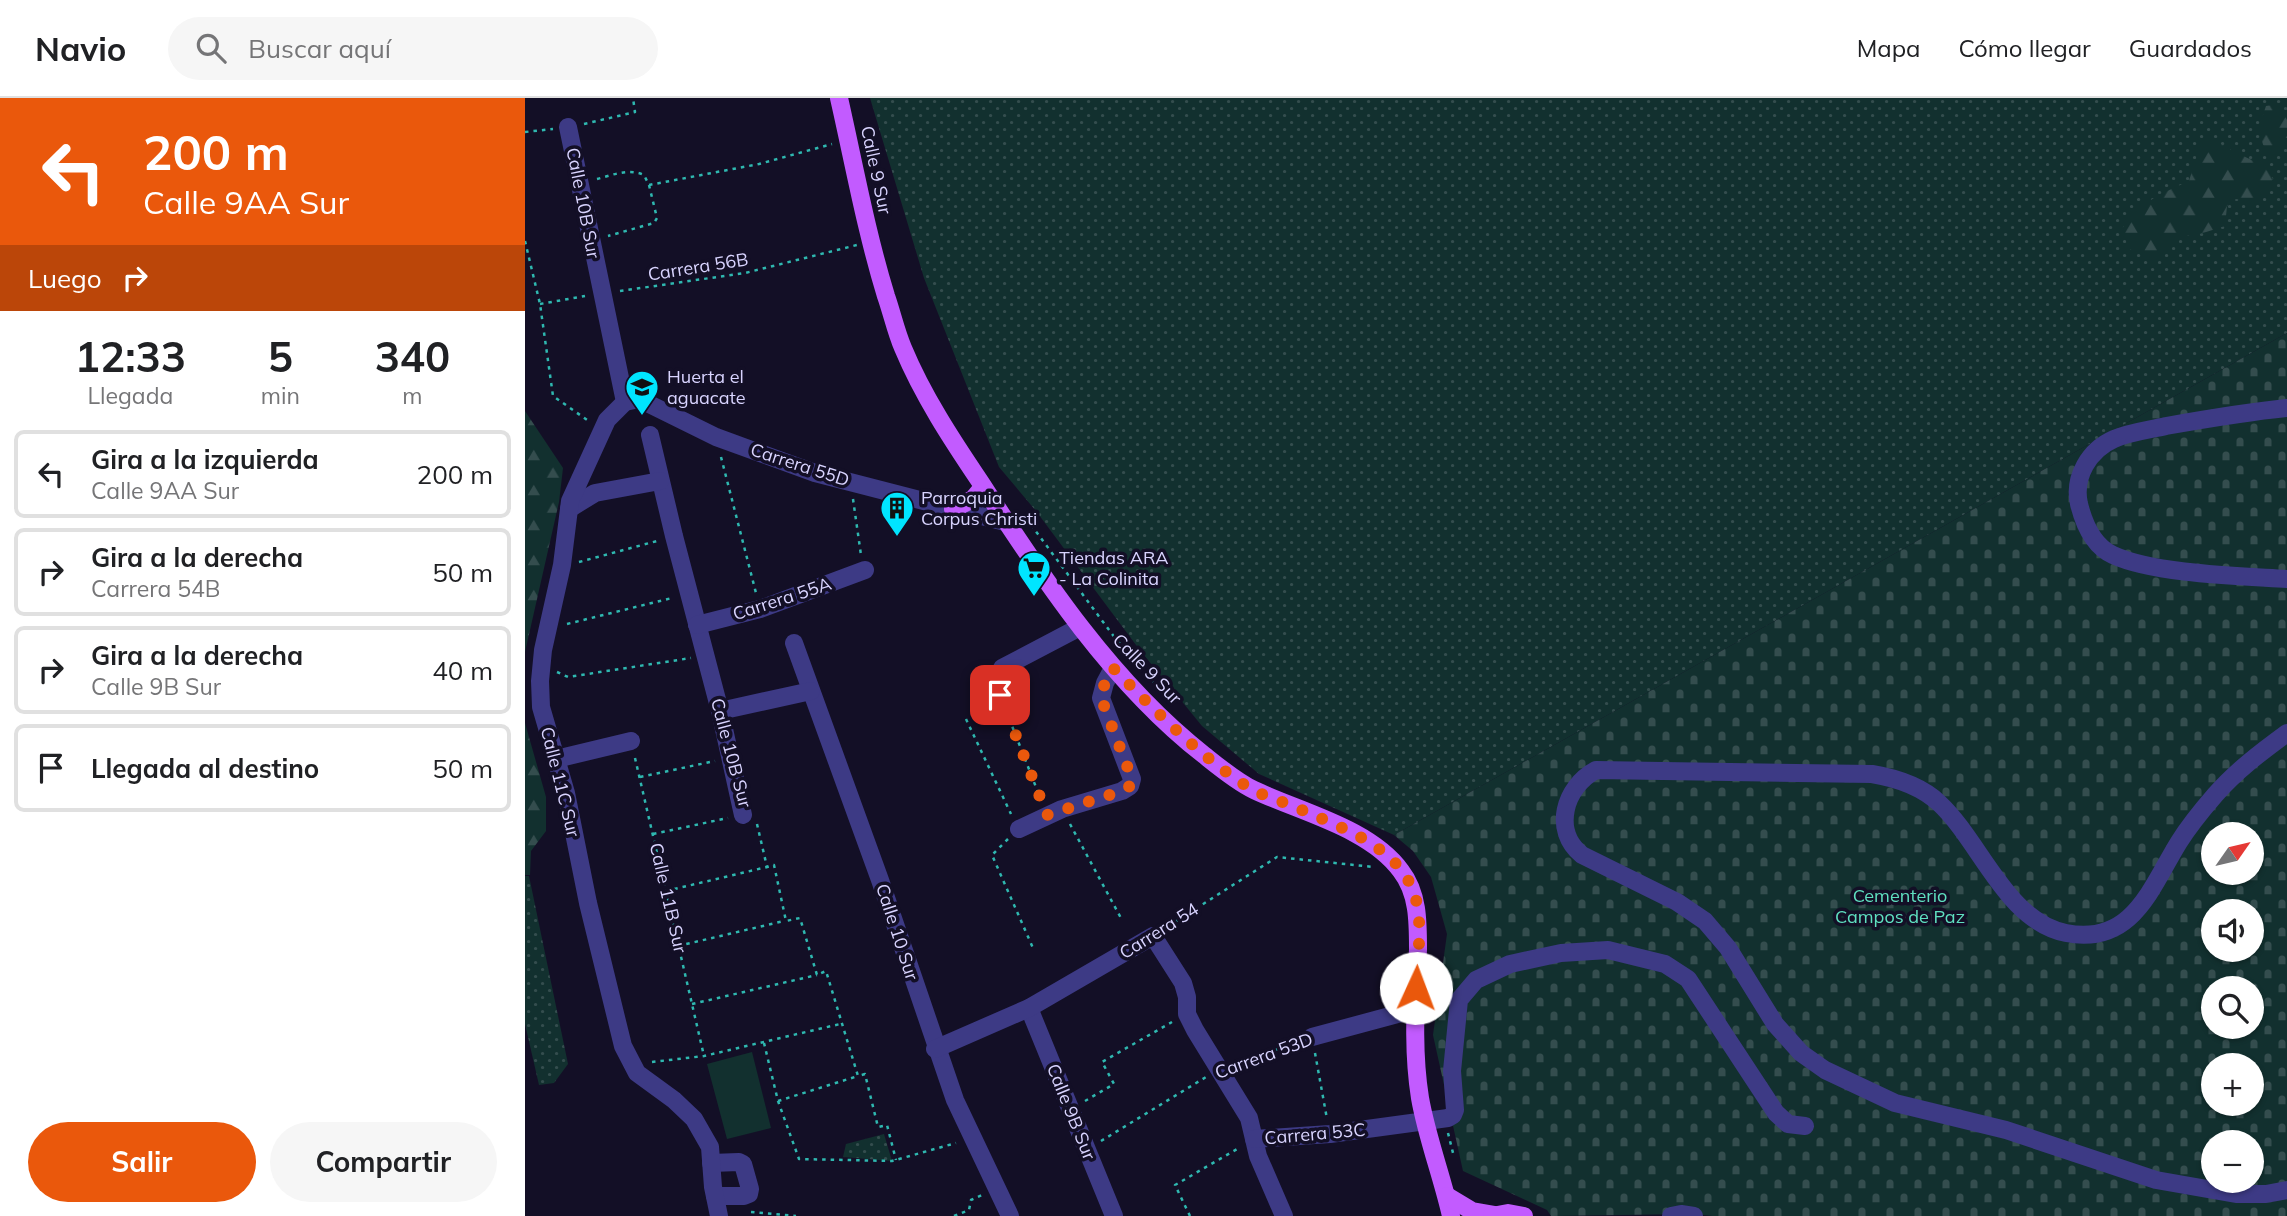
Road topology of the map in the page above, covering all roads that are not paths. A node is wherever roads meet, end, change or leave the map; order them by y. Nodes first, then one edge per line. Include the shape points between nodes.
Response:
1 (839, 98) edge
2 (568, 127) road end
3 (625, 402) junction
4 (2287, 408) edge
5 (650, 435) dead end
6 (660, 481) junction
7 (983, 487) junction
8 (575, 488) junction
9 (595, 493) junction
10 (569, 509) junction
11 (953, 509) junction
12 (1005, 522) junction
13 (865, 570) dead end
14 (2287, 579) edge
15 (697, 625) junction
16 (1080, 627) junction
17 (795, 643) dead end
18 (1002, 668) dead end
19 (1113, 668) junction
20 (811, 691) junction
21 (720, 711) junction
22 (2287, 733) edge
23 (631, 741) road end
24 (556, 760) junction
25 (743, 815) road end
26 (1019, 829) road end
27 (1029, 1008) junction
28 (1416, 1009) junction
29 (1312, 1037) road end
30 (935, 1049) junction
31 (1426, 1122) junction
32 (1805, 1126) dead end
33 (1254, 1139) junction
34 (711, 1163) junction
35 (2287, 1191) edge
36 (1447, 1196) junction
37 (717, 1207) edge
38 (1493, 1215) edge
39 (1010, 1216) edge
40 (1114, 1216) edge
41 (1284, 1216) edge
42 (1451, 1216) edge
43 (1524, 1216) edge
44 (1671, 1216) edge
45 (1694, 1216) edge

1 - 7 main road, Calle 9 Sur via 871,245 902,347 940,421
2 - 3 street, Calle 10B Sur
3 - 8 street, Calle 11C Sur via 604,425
3 - 11 street, Carrera 55D via 639,399 716,437 815,473
4 - 14 street via 2199,420 2113,439 2083,467 2078,498 2089,532 2113,555 2157,567
5 - 6 street, Calle 10B Sur
6 - 9 street
6 - 15 street, Calle 10B Sur
7 - 11 main road via 973,499
7 - 12 main road, Calle 9 Sur
8 - 9 street
8 - 10 street, Calle 11C Sur
9 - 10 street
10 - 24 street, Calle 11C Sur via 541,668 541,707
11 - 12 street, Carrera 55D
12 - 16 main road, Calle 9 Sur
13 - 15 street, Carrera 55A via 760,609
15 - 21 street, Calle 10B Sur
16 - 18 street
16 - 19 main road, Calle 9 Sur
17 - 20 street, Calle 10 Sur
19 - 26 street via 1101,698 1132,779 1127,789
19 - 28 main road, Calle 9 Sur via 1185,740 1251,789 1374,845 1401,870 1414,894 1418,925
20 - 21 street
20 - 30 street, Calle 10 Sur
21 - 25 street, Calle 10B Sur
22 - 35 street via 2214,796 2131,916 2117,927 2084,934 2049,928 2033,919 1938,803 1923,791 1889,777 1596,770 1571,792 1565,832 1582,855 1677,902 1705,921 1728,948 1775,1024 1801,1053 1825,1070 1895,1103 2006,1130 2156,1180 2237,1194
23 - 24 street
24 - 34 street, Calle 11C Sur via 623,1046 637,1073 694,1119 710,1147
27 - 30 street, Carrera 54
27 - 33 street, Carrera 54 via 1153,936 1183,982 1187,1014 1241,1103
27 - 40 street, Calle 9B Sur
28 - 29 street, Carrera 53D
28 - 31 main road, Calle 9 Sur via 1415,1052
30 - 39 street, Calle 10 Sur
31 - 32 street, Carrera 53C via 1444,1119 1455,1110 1452,1070 1459,1000 1476,980 1523,961 1608,950 1665,964 1688,979 1776,1114 1788,1124
31 - 33 street, Carrera 53C
31 - 36 main road, Calle 9 Sur
33 - 41 street
34 - 37 street
34 - 37 street via 743,1164 750,1189 749,1194
36 - 38 main road via 1472,1211
36 - 42 main road, Calle 9 Sur
38 - 43 main road
44 - 45 street

